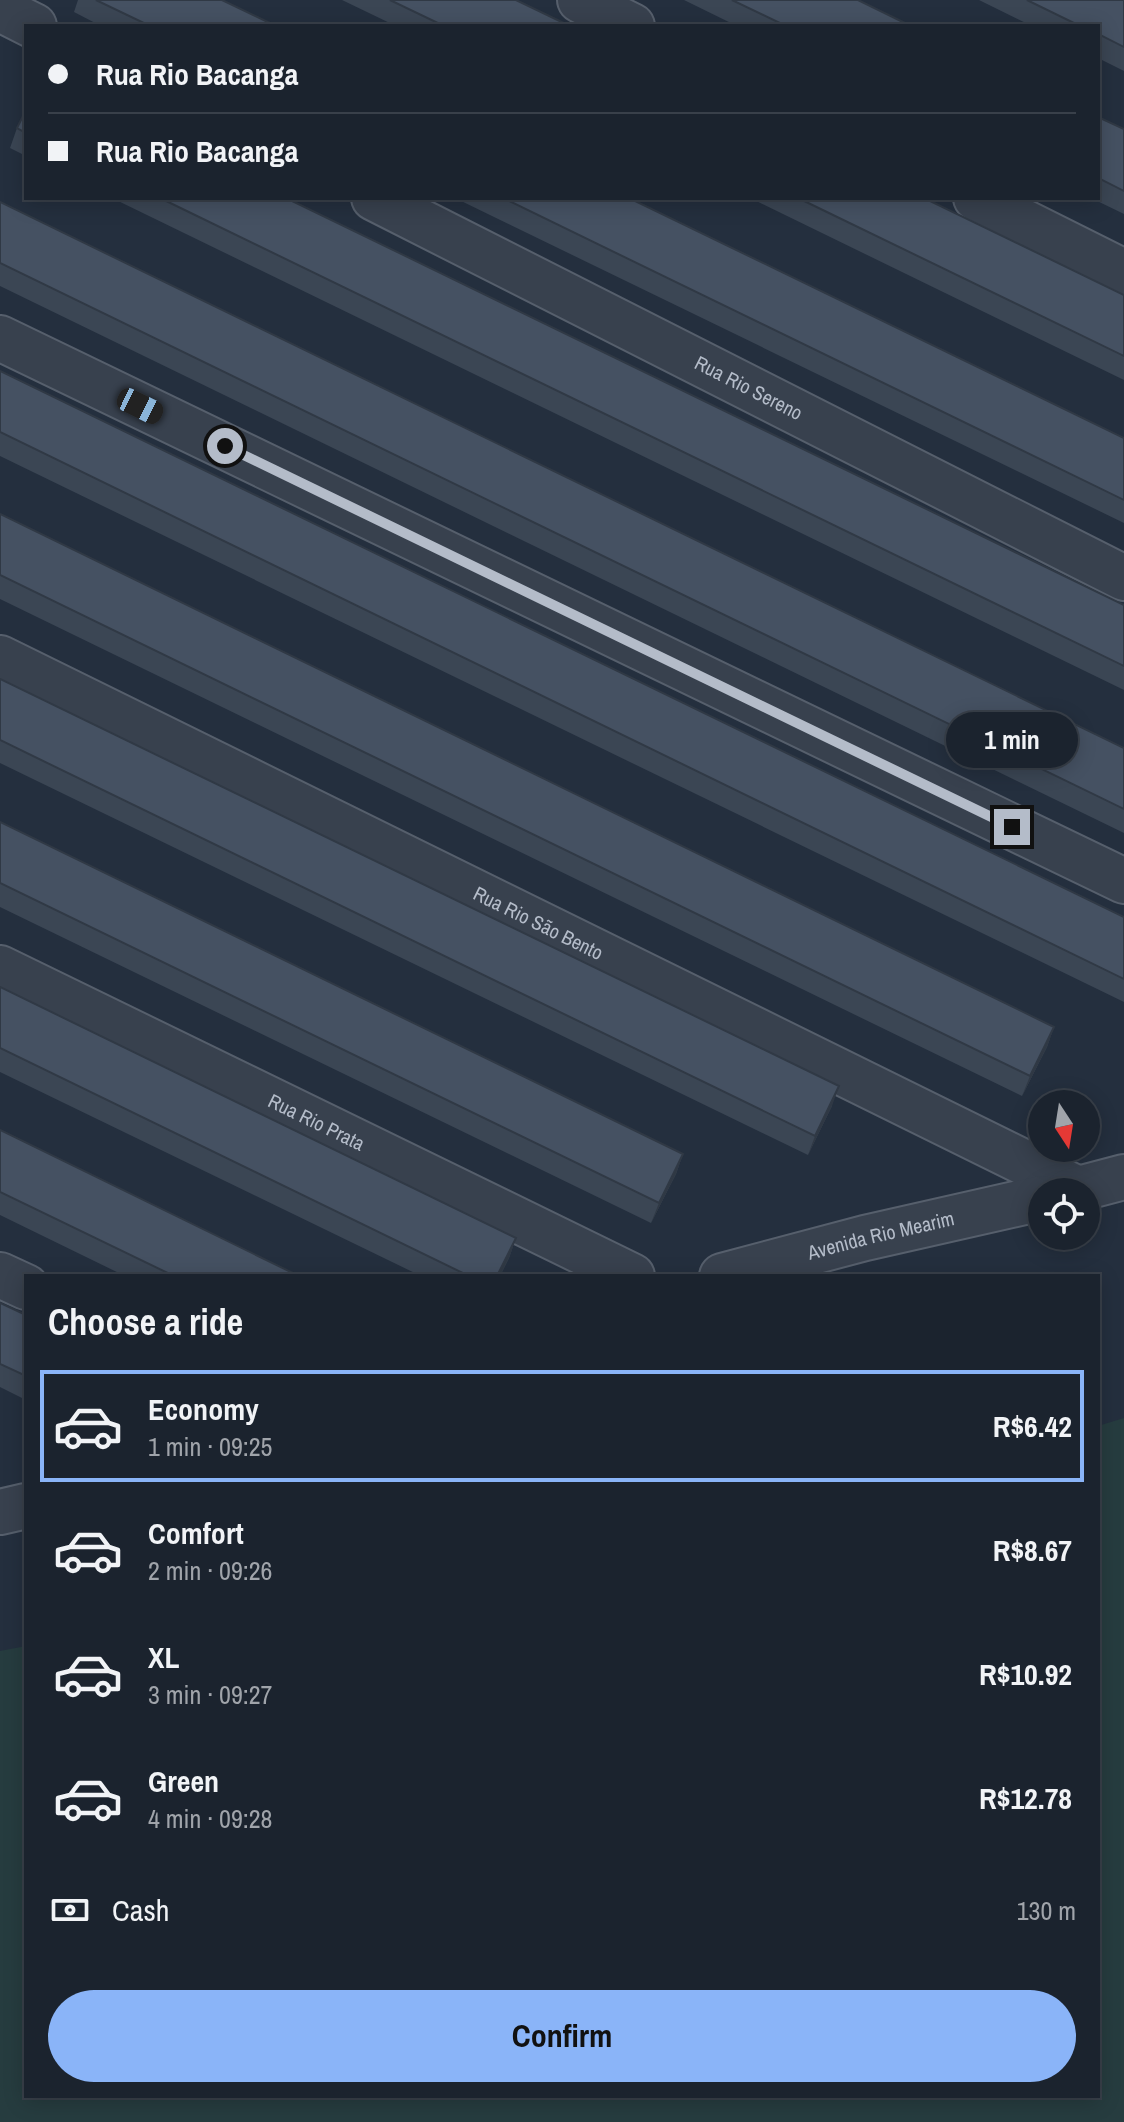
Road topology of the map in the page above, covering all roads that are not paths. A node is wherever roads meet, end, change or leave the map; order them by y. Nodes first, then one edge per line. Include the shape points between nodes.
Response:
1 (580, 0) edge
2 (0, 9) edge
3 (30, 24) edge
4 (628, 24) edge
5 (378, 200) edge
6 (980, 200) edge
7 (1124, 272) edge
8 (0, 338) edge
9 (1124, 578) edge
10 (0, 658) edge
11 (1124, 881) edge
12 (0, 968) edge
13 (1124, 1177) edge
14 (1032, 1178) edge
15 (1100, 1183) edge
16 (1028, 1201) edge
17 (628, 1274) edge
18 (730, 1274) edge
19 (0, 1275) edge
20 (24, 1286) edge
21 (24, 1506) edge
22 (0, 1512) edge

1 - 4 street
2 - 3 street
5 - 9 street, Rua Rio Sereno
6 - 7 street
8 - 11 street
10 - 14 street, Rua Rio São Bento
12 - 17 street, Rua Rio Prata
13 - 15 street, Avenida Rio Mearim
16 - 18 street, Avenida Rio Mearim
19 - 20 street
21 - 22 street

